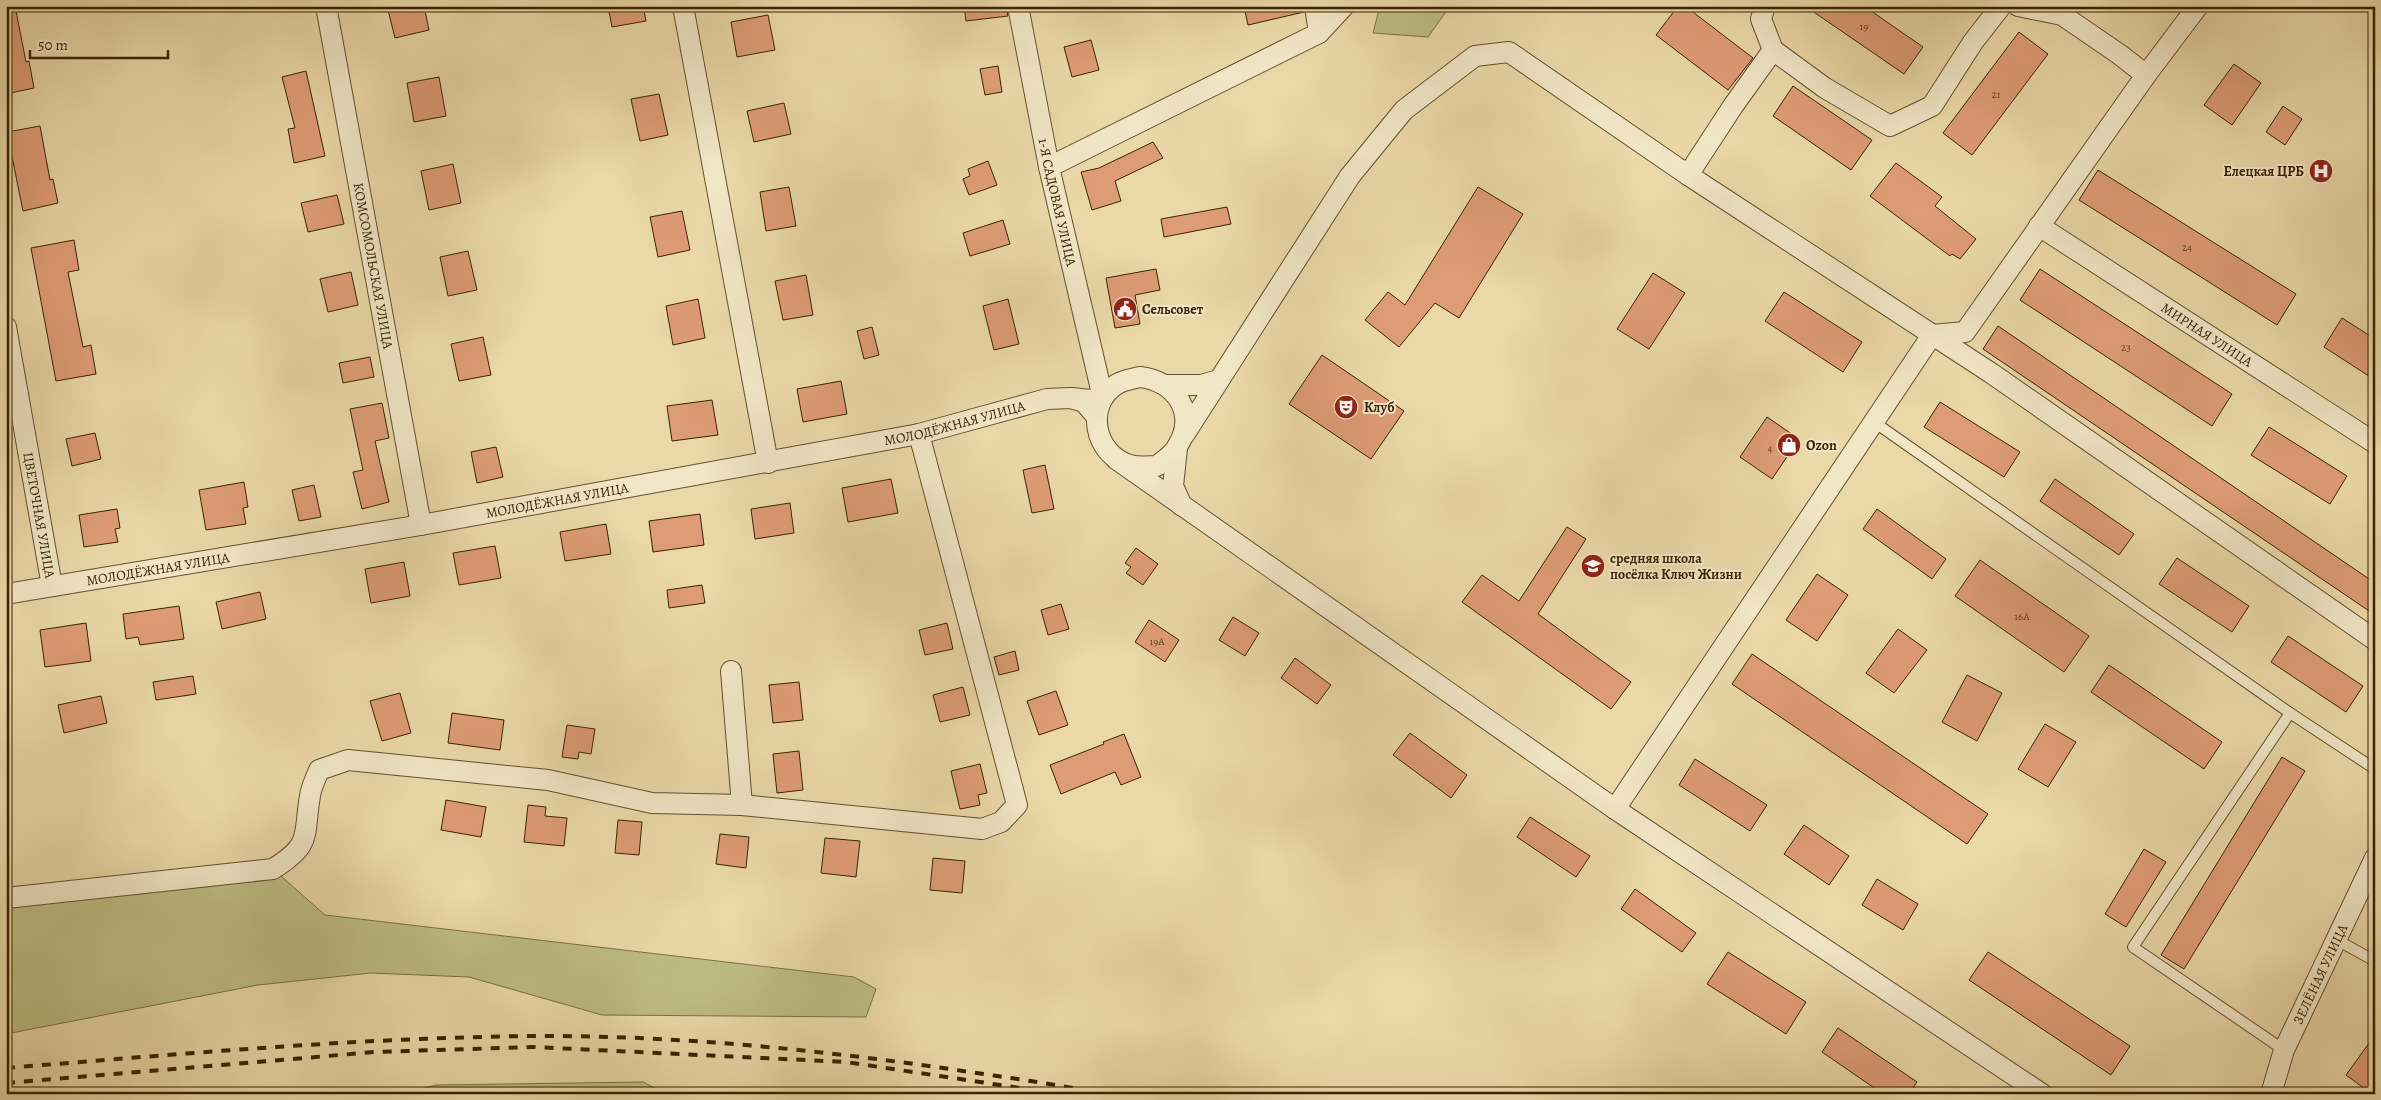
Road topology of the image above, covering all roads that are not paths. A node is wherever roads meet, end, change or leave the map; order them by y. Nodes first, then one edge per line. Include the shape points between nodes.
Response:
1 (326, 6) edge
2 (684, 6) edge
3 (1018, 6) edge
4 (1315, 6) edge
5 (1344, 6) edge
6 (1764, 6) edge
7 (2001, 6) edge
8 (2018, 6) edge
9 (2198, 6) edge
10 (1319, 33) junction
11 (1772, 50) junction
12 (2146, 75) junction
13 (1049, 168) junction
14 (1688, 175) junction
15 (2039, 226) junction
16 (6, 327) edge
17 (1932, 335) junction
18 (1219, 380) junction
19 (1165, 385) junction
20 (1070, 398) junction
21 (1103, 398) junction
22 (1096, 417) junction
23 (1874, 422) junction
24 (920, 434) junction
25 (1180, 442) junction
26 (2375, 444) edge
27 (1116, 460) junction
28 (768, 463) junction
29 (1182, 506) junction
30 (421, 525) junction
31 (52, 586) junction
32 (6, 594) edge
33 (2375, 640) edge
34 (731, 672) dead end
35 (2290, 713) junction
36 (2375, 769) edge
37 (742, 804) junction
38 (1615, 809) junction
39 (2375, 858) edge
40 (6, 898) edge
41 (2335, 939) junction
42 (2375, 961) edge
43 (2284, 1050) junction
44 (2042, 1094) edge
45 (2271, 1094) edge

1 - 30 street, КОМСОМОЛЬСКАЯ УЛИЦА
2 - 28 street
3 - 13 street, 1-Я САДОВАЯ УЛИЦА
4 - 10 street
5 - 10 street
6 - 11 street via 1761,19
7 - 11 street via 1973,42 1932,106 1890,126 1825,88
8 - 12 street via 2062,15
9 - 12 street
10 - 13 street
11 - 14 street
12 - 15 street
13 - 21 street, 1-Я САДОВАЯ УЛИЦА
14 - 17 street
14 - 18 street via 1509,52 1474,56 1404,110 1350,176
15 - 17 street via 1965,332
15 - 26 street, МИРНАЯ УЛИЦА
16 - 31 street, ЦВЕТОЧНАЯ УЛИЦА
17 - 23 street
17 - 33 street
18 - 19 street via 1201,385
18 - 25 street
19 - 21 street via 1140,377 1116,385
19 - 25 street via 1177,395 1184,410 1186,425
20 - 21 street, МОЛОДЁЖНАЯ УЛИЦА
20 - 22 street via 1084,402
20 - 24 street, МОЛОДЁЖНАЯ УЛИЦА via 1048,399
21 - 22 street
22 - 27 street via 1100,440
23 - 35 lane
23 - 38 street
24 - 28 street, МОЛОДЁЖНАЯ УЛИЦА
24 - 37 street via 1017,805 1001,822 982,829
25 - 27 street via 1157,466 1130,466
25 - 29 street via 1173,486
27 - 29 street
28 - 30 street, МОЛОДЁЖНАЯ УЛИЦА
29 - 38 street
30 - 31 street, МОЛОДЁЖНАЯ УЛИЦА
31 - 32 street, МОЛОДЁЖНАЯ УЛИЦА
34 - 37 street
35 - 36 lane
35 - 43 lane via 2134,947
37 - 40 street via 652,803 548,780 348,760 319,770 310,794 306,836 292,857 273,869
38 - 44 street
39 - 41 street, ЗЕЛЁНАЯ УЛИЦА
41 - 42 lane
41 - 43 street, ЗЕЛЁНАЯ УЛИЦА
43 - 45 street, ЗЕЛЁНАЯ УЛИЦА

